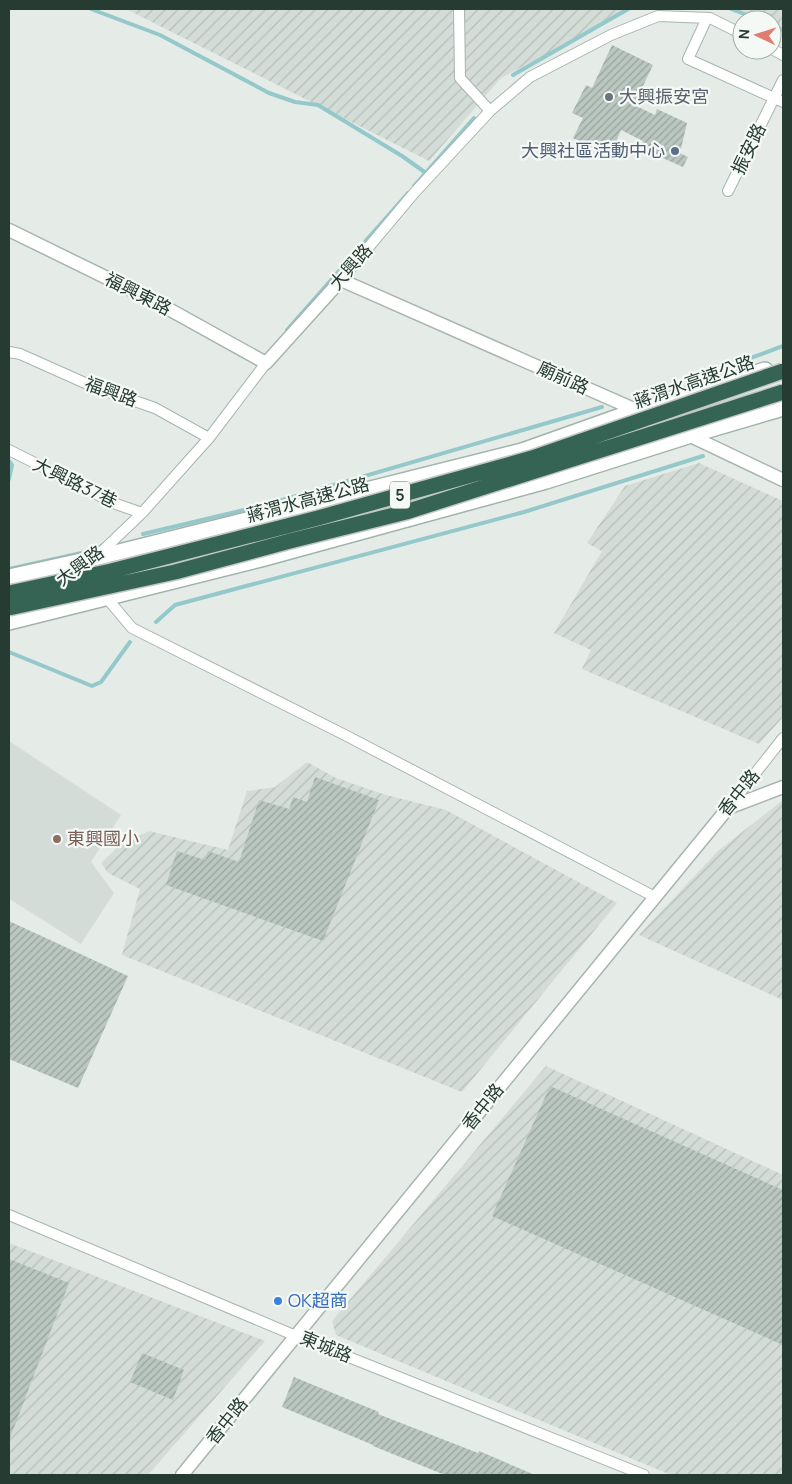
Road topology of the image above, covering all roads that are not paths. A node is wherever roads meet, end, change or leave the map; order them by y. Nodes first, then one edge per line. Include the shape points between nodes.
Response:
1 (459, 9) edge
2 (706, 18) junction
3 (732, 29) edge
4 (783, 80) edge
5 (779, 100) edge
6 (490, 111) junction
7 (728, 191) dead end
8 (9, 230) edge
9 (341, 280) junction
10 (9, 352) edge
11 (266, 363) junction
12 (783, 364) edge
13 (783, 371) edge
14 (783, 392) edge
15 (783, 408) edge
16 (636, 410) junction
17 (691, 435) junction
18 (209, 438) junction
19 (9, 450) edge
20 (783, 480) edge
21 (142, 513) junction
22 (222, 526) junction
23 (95, 558) junction
24 (229, 567) junction
25 (9, 576) edge
26 (9, 593) edge
27 (106, 598) junction
28 (9, 608) edge
29 (9, 615) edge
30 (9, 622) edge
31 (783, 738) edge
32 (783, 787) edge
33 (728, 808) junction
34 (655, 897) junction
35 (9, 1215) edge
36 (296, 1336) junction
37 (182, 1475) edge
38 (644, 1475) edge

1 - 6 street via 460,78
2 - 3 street, 大興路
2 - 5 street via 688,59
2 - 6 street, 大興路 via 658,16 611,35 530,77
4 - 5 street, 振安路
5 - 7 street, 振安路
6 - 9 street, 大興路 via 415,192
8 - 11 street, 福興東路 via 156,302
9 - 11 street, 大興路
9 - 16 street, 廟前路
10 - 18 street, 福興路 via 155,408
11 - 18 street, 大興路
12 - 16 main road
13 - 26 highway, 蔣渭水高速公路 / 5, bridge via 532,458 111,571
14 - 28 highway, 蔣渭水高速公路 / 5, bridge via 406,512 175,572
15 - 17 main road
16 - 17 street, 廟前路
16 - 22 main road via 522,451
17 - 20 street, 廟前路
17 - 24 main road via 546,481
18 - 21 street, 大興路
19 - 21 street, 大興路37巷 via 116,504
21 - 23 street, 大興路
22 - 23 main road
22 - 24 main road via 238,533 244,542 241,552
23 - 25 main road
23 - 29 street, 大興路
24 - 27 main road
27 - 30 main road
27 - 34 street via 132,628
31 - 33 street, 香中路
32 - 33 street
33 - 34 street, 香中路
34 - 36 street, 香中路
35 - 36 street, 東城路
36 - 37 street, 香中路
36 - 38 street, 東城路

